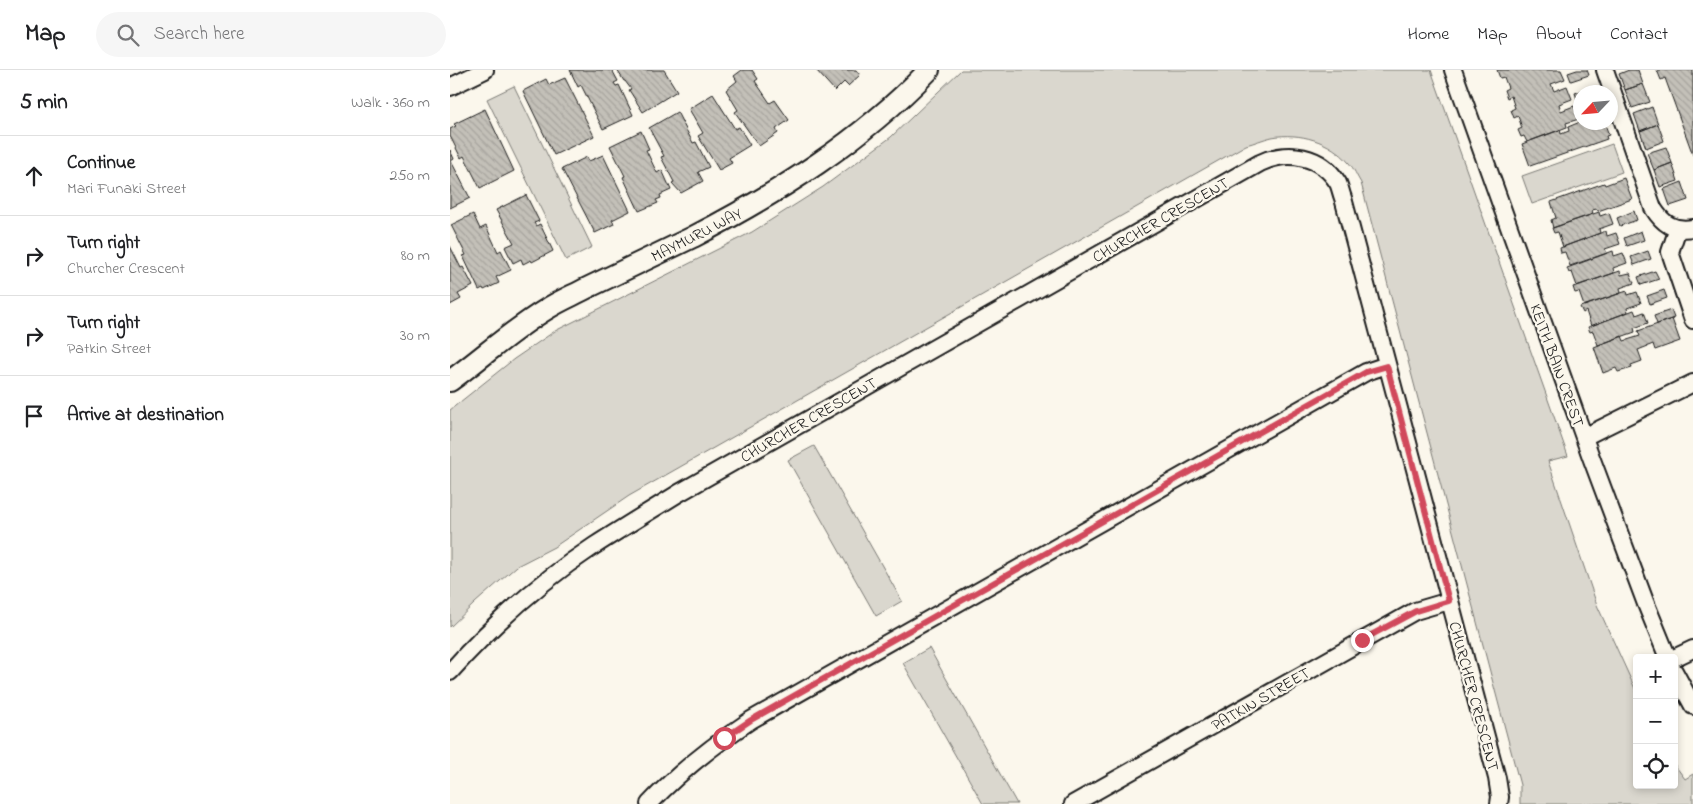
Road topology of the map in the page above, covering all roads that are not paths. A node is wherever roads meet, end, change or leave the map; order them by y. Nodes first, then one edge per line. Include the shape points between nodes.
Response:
1 (485, 70) edge
2 (929, 70) edge
3 (1453, 70) edge
4 (1605, 70) edge
5 (450, 87) edge
6 (1685, 228) edge
7 (1693, 320) edge
8 (1387, 366) junction
9 (450, 381) edge
10 (1693, 384) edge
11 (1584, 436) junction
12 (1449, 601) junction
13 (1693, 649) edge
14 (1666, 654) edge
15 (1678, 656) edge
16 (450, 672) edge
17 (1678, 678) edge
18 (1693, 706) edge
19 (649, 804) edge
20 (1074, 804) edge
21 (1499, 804) edge

1 - 5 street
2 - 9 street, MAYMURU WAY via 882,115 794,181 691,237 548,307
3 - 11 street, KEITH BAIN CREST
4 - 6 street via 1653,208 1667,225
6 - 7 street via 1670,252
8 - 12 street, CHURCHER CRESCENT
8 - 16 street, CHURCHER CRESCENT via 1338,183 1325,168 1308,158 1289,155 1270,158 679,493 593,547 531,593 472,647
8 - 19 street via 1366,372 751,720 724,738
10 - 11 street
11 - 14 street, KEITH BAIN CREST
12 - 20 street, PATKIN STREET via 1416,611
12 - 21 street, CHURCHER CRESCENT via 1497,778
13 - 15 street
17 - 18 street

